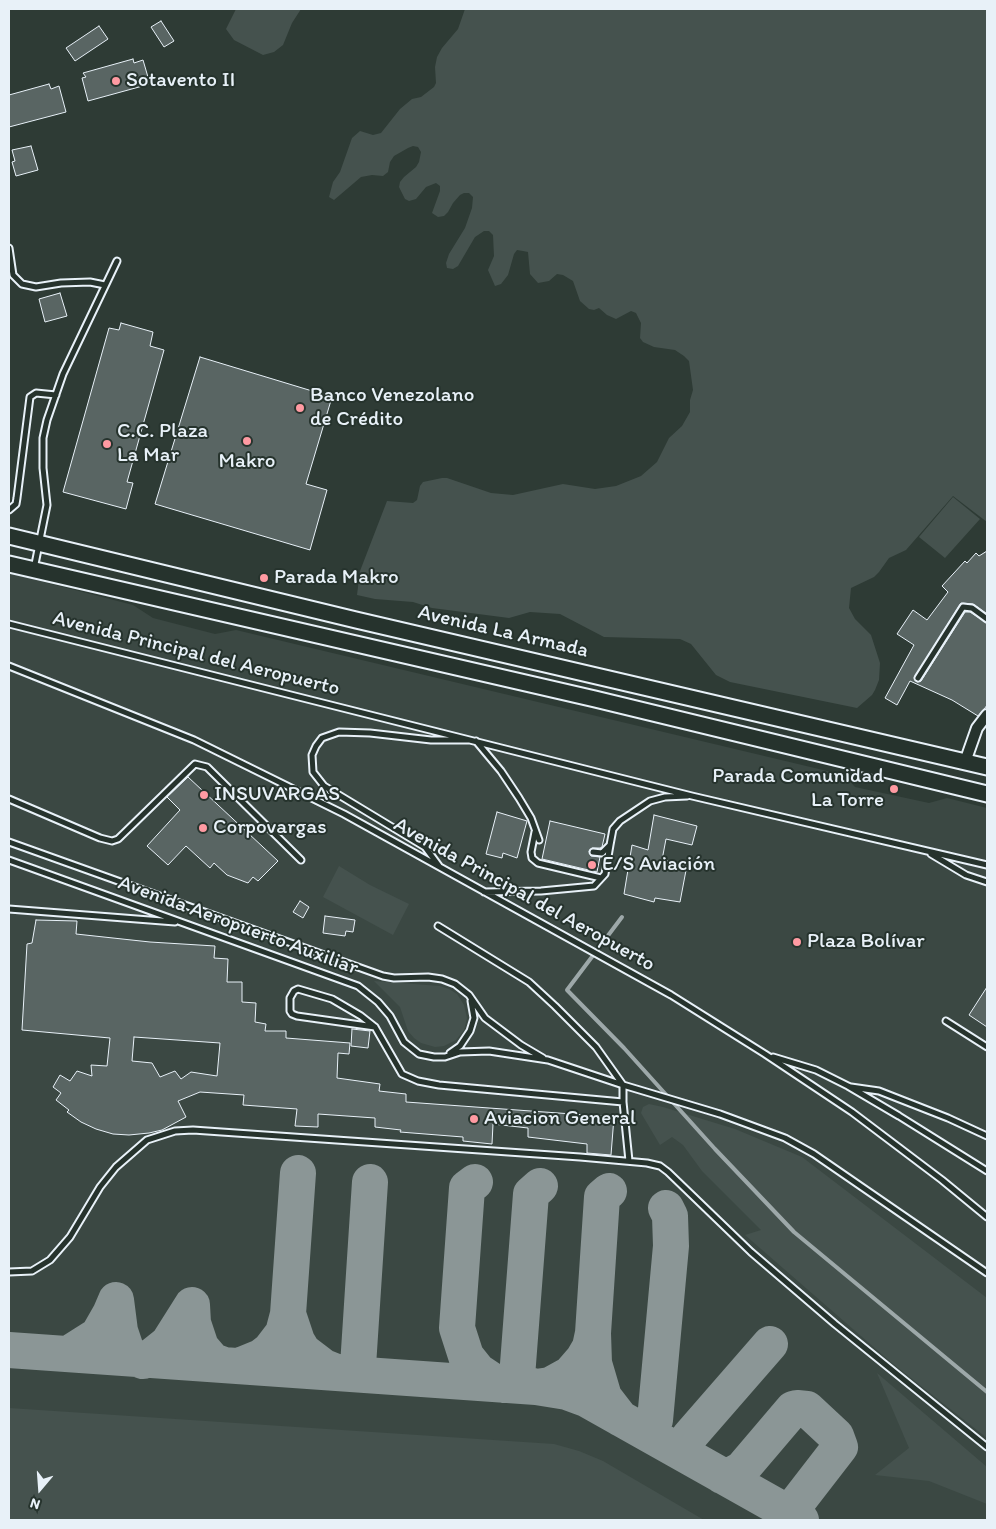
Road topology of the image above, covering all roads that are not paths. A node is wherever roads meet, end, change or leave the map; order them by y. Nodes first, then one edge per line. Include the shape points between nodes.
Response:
1 (9, 248) edge
2 (117, 261) dead end
3 (105, 285) junction
4 (56, 395) junction
5 (9, 510) edge
6 (9, 536) edge
7 (39, 542) junction
8 (9, 564) edge
9 (34, 569) junction
10 (987, 618) edge
11 (9, 624) edge
12 (9, 666) edge
13 (918, 678) dead end
14 (987, 715) edge
15 (476, 740) junction
16 (966, 762) junction
17 (987, 767) edge
18 (987, 794) edge
19 (692, 796) junction
20 (9, 799) edge
21 (535, 828) junction
22 (539, 840) dead end
23 (9, 842) edge
24 (610, 846) junction
25 (926, 851) junction
26 (593, 852) dead end
27 (9, 860) edge
28 (301, 860) dead end
29 (987, 865) edge
30 (440, 868) junction
31 (602, 878) junction
32 (987, 882) edge
33 (484, 892) junction
34 (9, 909) edge
35 (183, 923) junction
36 (438, 926) dead end
37 (470, 996) junction
38 (946, 1020) dead end
39 (375, 1027) junction
40 (987, 1047) edge
41 (765, 1054) junction
42 (445, 1057) junction
43 (548, 1060) junction
44 (623, 1085) junction
45 (848, 1086) junction
46 (623, 1102) junction
47 (987, 1136) edge
48 (629, 1161) junction
49 (987, 1171) edge
50 (987, 1217) edge
51 (9, 1272) edge
52 (987, 1273) edge
53 (987, 1447) edge

1 - 3 lane via 13,275 22,284 36,287 90,282
2 - 3 lane
3 - 4 lane
4 - 5 lane via 36,393 28,400 16,504
4 - 7 lane via 43,438 47,505
6 - 7 main road, Avenida La Armada
7 - 9 lane
7 - 16 main road, Avenida La Armada via 356,620
8 - 9 main road
9 - 18 main road
10 - 13 lane via 972,608 963,607
11 - 15 lane, Avenida Principal del Aeropuerto
12 - 30 lane, Avenida Principal del Aeropuerto via 194,740 344,814
14 - 16 street via 977,728
15 - 19 lane, Avenida Principal del Aeropuerto
15 - 21 lane via 501,771
15 - 30 lane via 431,740 339,732 322,738 312,755 313,772 324,786 425,847
16 - 17 main road, Avenida La Armada
19 - 24 lane via 650,801 613,829
19 - 25 lane, Avenida Principal del Aeropuerto
20 - 28 lane via 112,841 118,839 195,764 207,767
21 - 22 lane
21 - 31 lane via 532,858 538,863
23 - 37 lane, Avenida Aeropuerto Auxiliar via 383,976 442,979
24 - 26 lane via 602,853
24 - 31 lane
25 - 29 lane, Avenida Principal del Aeropuerto
25 - 32 lane via 966,875
27 - 35 lane, Avenida Aeropuerto Auxiliar
30 - 33 lane, Avenida Principal del Aeropuerto
31 - 33 lane via 594,886
33 - 41 lane, Avenida Principal del Aeropuerto via 670,995
34 - 35 lane
35 - 42 lane, Avenida Aeropuerto Auxiliar via 358,986 390,1016 412,1050 426,1056
36 - 44 lane via 528,982 596,1047
37 - 42 lane via 474,1012 472,1024 463,1042
37 - 43 lane, Avenida Aeropuerto Auxiliar via 485,1018
38 - 40 lane
39 - 39 lane via 297,1016 290,1011 290,998 298,989 332,999
39 - 46 lane via 402,1074 418,1080 439,1085
41 - 45 lane via 816,1070
41 - 50 lane, Avenida Principal del Aeropuerto via 852,1112
42 - 43 lane, Avenida Aeropuerto Auxiliar via 460,1052 489,1052
43 - 44 lane, Avenida Aeropuerto Auxiliar
44 - 46 lane
44 - 52 lane, Avenida Aeropuerto Auxiliar via 720,1114 785,1138 814,1154
45 - 47 lane via 879,1091
45 - 49 lane
46 - 48 lane
48 - 51 lane via 175,1131 147,1140 116,1167 70,1237 50,1260 32,1271
48 - 53 lane via 654,1164 668,1172 751,1252

